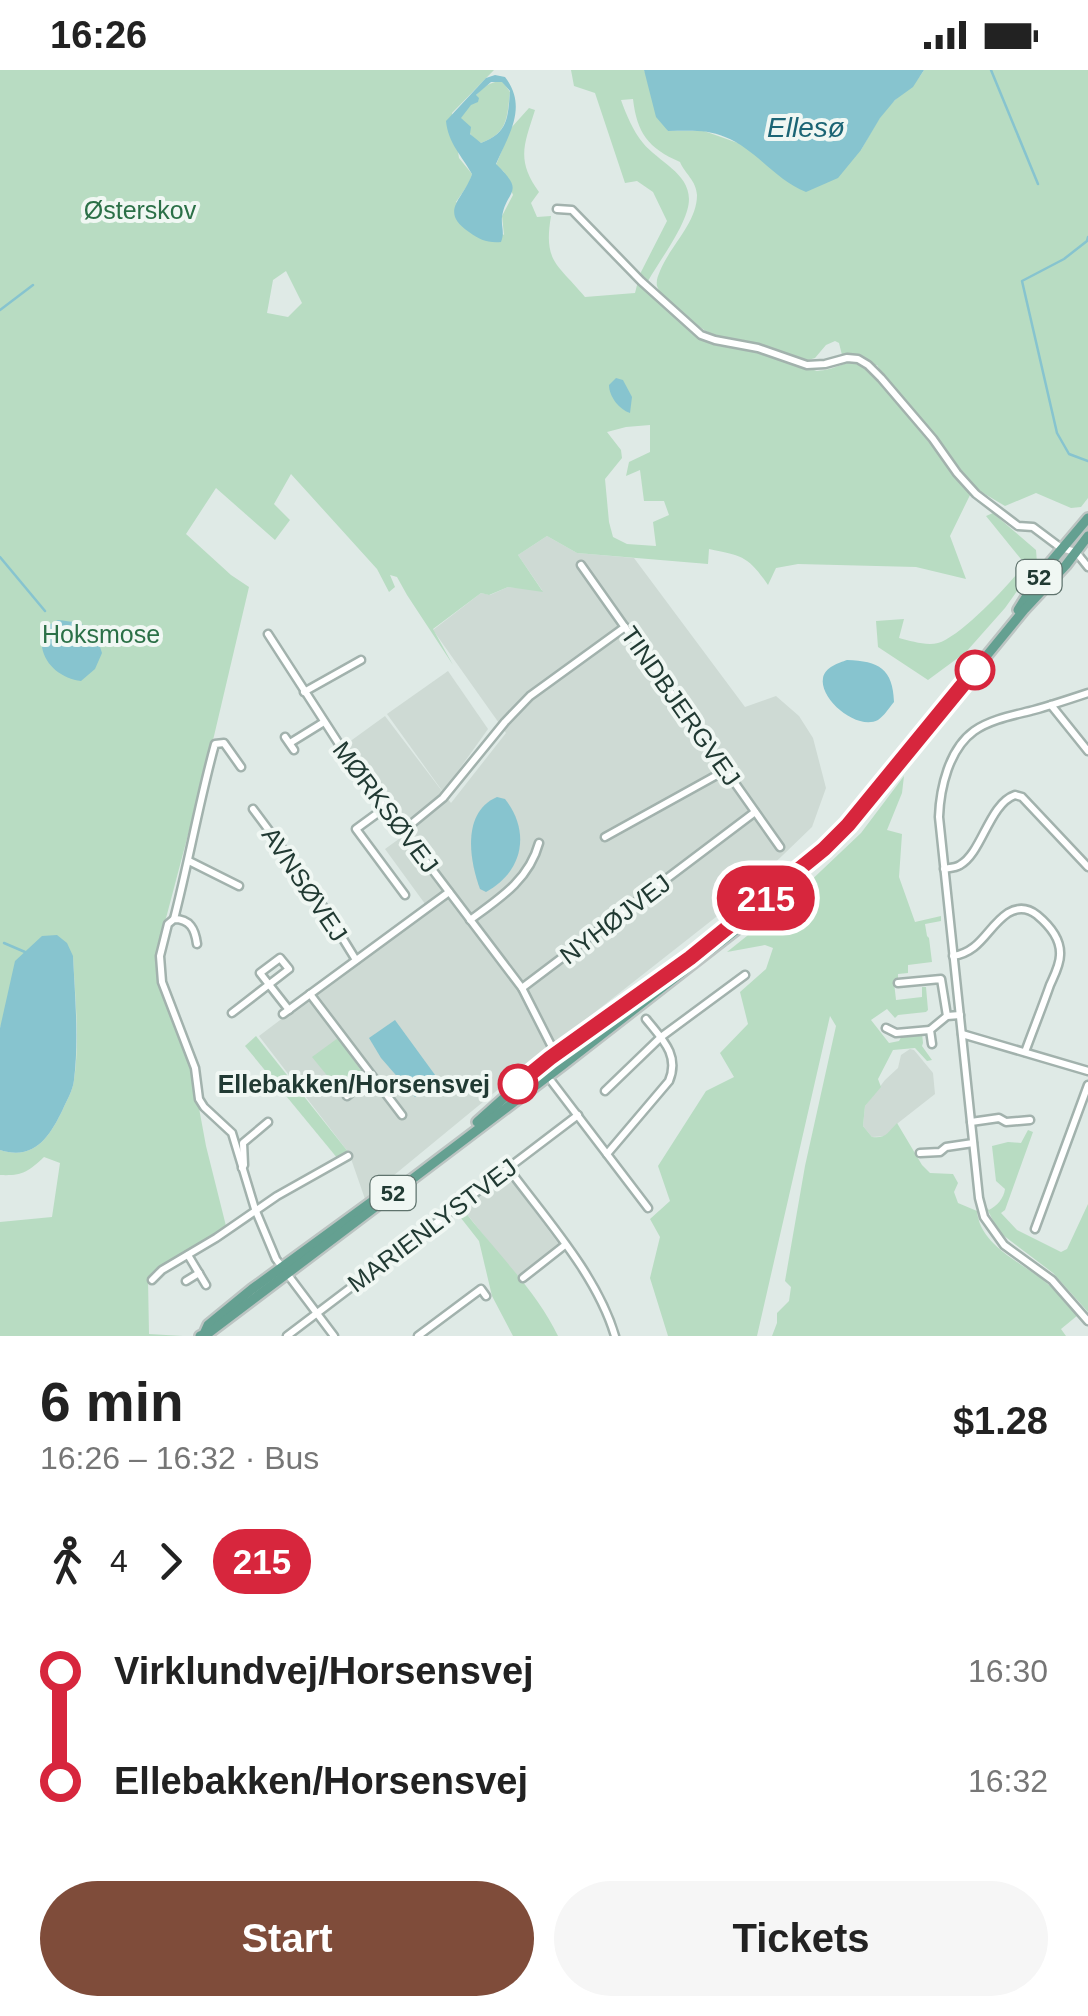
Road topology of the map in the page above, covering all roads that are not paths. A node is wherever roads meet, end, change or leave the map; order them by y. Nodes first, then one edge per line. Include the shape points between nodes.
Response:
1 (557, 209) dead end
2 (1088, 522) edge
3 (1088, 536) edge
4 (1061, 548) junction
5 (1076, 552) junction
6 (582, 565) dead end
7 (1088, 568) edge
8 (1031, 602) junction
9 (625, 627) junction
10 (268, 634) dead end
11 (998, 642) junction
12 (361, 660) dead end
13 (304, 692) junction
14 (1088, 693) edge
15 (1051, 705) junction
16 (324, 722) junction
17 (290, 743) dead end
18 (1088, 751) edge
19 (241, 767) dead end
20 (726, 770) junction
21 (386, 806) junction
22 (253, 809) dead end
23 (756, 812) junction
24 (404, 830) junction
25 (605, 837) dead end
26 (539, 843) dead end
27 (780, 847) dead end
28 (824, 849) junction
29 (188, 862) junction
30 (1088, 867) edge
31 (944, 868) junction
32 (239, 886) dead end
33 (449, 892) junction
34 (405, 895) dead end
35 (174, 918) junction
36 (470, 920) junction
37 (198, 944) dead end
38 (954, 956) junction
39 (356, 960) junction
40 (745, 975) dead end
41 (898, 983) dead end
42 (269, 984) junction
43 (522, 988) junction
44 (310, 994) junction
45 (232, 1012) dead end
46 (946, 1016) junction
47 (960, 1016) junction
48 (646, 1020) dead end
49 (886, 1028) dead end
50 (930, 1030) junction
51 (962, 1034) junction
52 (600, 1035) junction
53 (661, 1037) junction
54 (932, 1044) dead end
55 (1025, 1052) junction
56 (556, 1054) junction
57 (1088, 1072) edge
58 (371, 1076) junction
59 (552, 1082) joint
60 (1088, 1086) edge
61 (605, 1090) dead end
62 (347, 1096) dead end
63 (519, 1096) junction
64 (402, 1115) dead end
65 (578, 1115) junction
66 (1030, 1120) dead end
67 (268, 1122) dead end
68 (971, 1122) junction
69 (973, 1143) junction
70 (920, 1153) dead end
71 (607, 1154) junction
72 (348, 1156) dead end
73 (508, 1168) junction
74 (241, 1169) junction
75 (648, 1208) dead end
76 (256, 1210) junction
77 (1034, 1229) dead end
78 (565, 1245) junction
79 (188, 1254) junction
80 (284, 1271) junction
81 (199, 1273) junction
82 (523, 1278) dead end
83 (152, 1280) dead end
84 (186, 1281) dead end
85 (206, 1286) dead end
86 (486, 1296) dead end
87 (316, 1312) junction
88 (1088, 1321) edge
89 (202, 1335) edge
90 (287, 1336) edge
91 (334, 1336) edge
92 (418, 1336) edge
93 (614, 1336) edge

1 - 4 street via 572,210 700,335 807,365 858,359 976,494
2 - 4 main road, 52
2 - 5 main road
3 - 5 main road, 52
4 - 5 street
4 - 8 main road
4 - 11 main road, 52
5 - 7 street
5 - 8 main road, 52
6 - 9 street, TINDBJERGVEJ
8 - 11 main road, 52
9 - 20 street, TINDBJERGVEJ
9 - 24 street via 530,696 443,798
10 - 13 street, MØRKSØVEJ
11 - 28 main road, 52
12 - 13 street
13 - 16 street, MØRKSØVEJ
14 - 15 street
15 - 18 street
15 - 31 street via 977,729 958,750 940,799
16 - 17 street, MØRKSØVEJ
16 - 21 street, MØRKSØVEJ
19 - 29 street via 228,746 215,744
20 - 23 street, TINDBJERGVEJ
20 - 25 street
21 - 24 street, MØRKSØVEJ
21 - 34 street via 356,829
22 - 39 street, AVNSØVEJ
23 - 27 street, TINDBJERGVEJ
23 - 43 street, NYHØJVEJ
24 - 33 street, MØRKSØVEJ
26 - 36 street via 516,884
28 - 52 main road, 52 via 736,930
28 - 56 main road, 52
29 - 32 street
29 - 35 street
30 - 31 street via 1016,795 1004,801 966,859
31 - 38 street
33 - 36 street, MØRKSØVEJ
33 - 39 street, MØRKSØVEJ
35 - 37 street via 191,925
35 - 74 street via 160,956 162,982 195,1068 200,1100 232,1134
36 - 43 street, MØRKSØVEJ
38 - 47 street
38 - 55 street via 978,946 1013,910 1034,912 1051,929 1060,961
39 - 44 street, MØRKSØVEJ
40 - 53 street
41 - 46 street via 941,979
42 - 42 street via 289,969 280,958 260,973
42 - 44 street, MØRKSØVEJ via 286,1012
42 - 45 street
43 - 56 street, MØRKSØVEJ
44 - 58 street
46 - 47 street
46 - 50 street
47 - 51 street
48 - 53 street
49 - 50 street
50 - 54 street
51 - 55 street
51 - 68 street
52 - 56 main road, 52
52 - 63 main road, 52
53 - 61 street
53 - 71 street via 674,1060 669,1081
55 - 57 street
56 - 63 main road, 52
56 - 80 main road, 52
58 - 62 street
58 - 64 street
59 - 63 main road, 52
59 - 65 street
60 - 77 street
63 - 80 main road, 52
65 - 71 street
65 - 73 street, MARIENLYSTVEJ
66 - 68 street
67 - 74 street via 243,1142
68 - 69 street
69 - 70 street
69 - 88 street via 978,1198 992,1231
71 - 75 street
72 - 76 street
73 - 78 street
73 - 87 street, MARIENLYSTVEJ
74 - 76 street
76 - 79 street
76 - 80 street
78 - 82 street
78 - 93 street via 598,1295
79 - 81 street
79 - 83 street
80 - 87 street
80 - 89 main road, 52
81 - 84 street
81 - 85 street
86 - 92 street via 481,1289
87 - 90 street, MARIENLYSTVEJ
87 - 91 street

